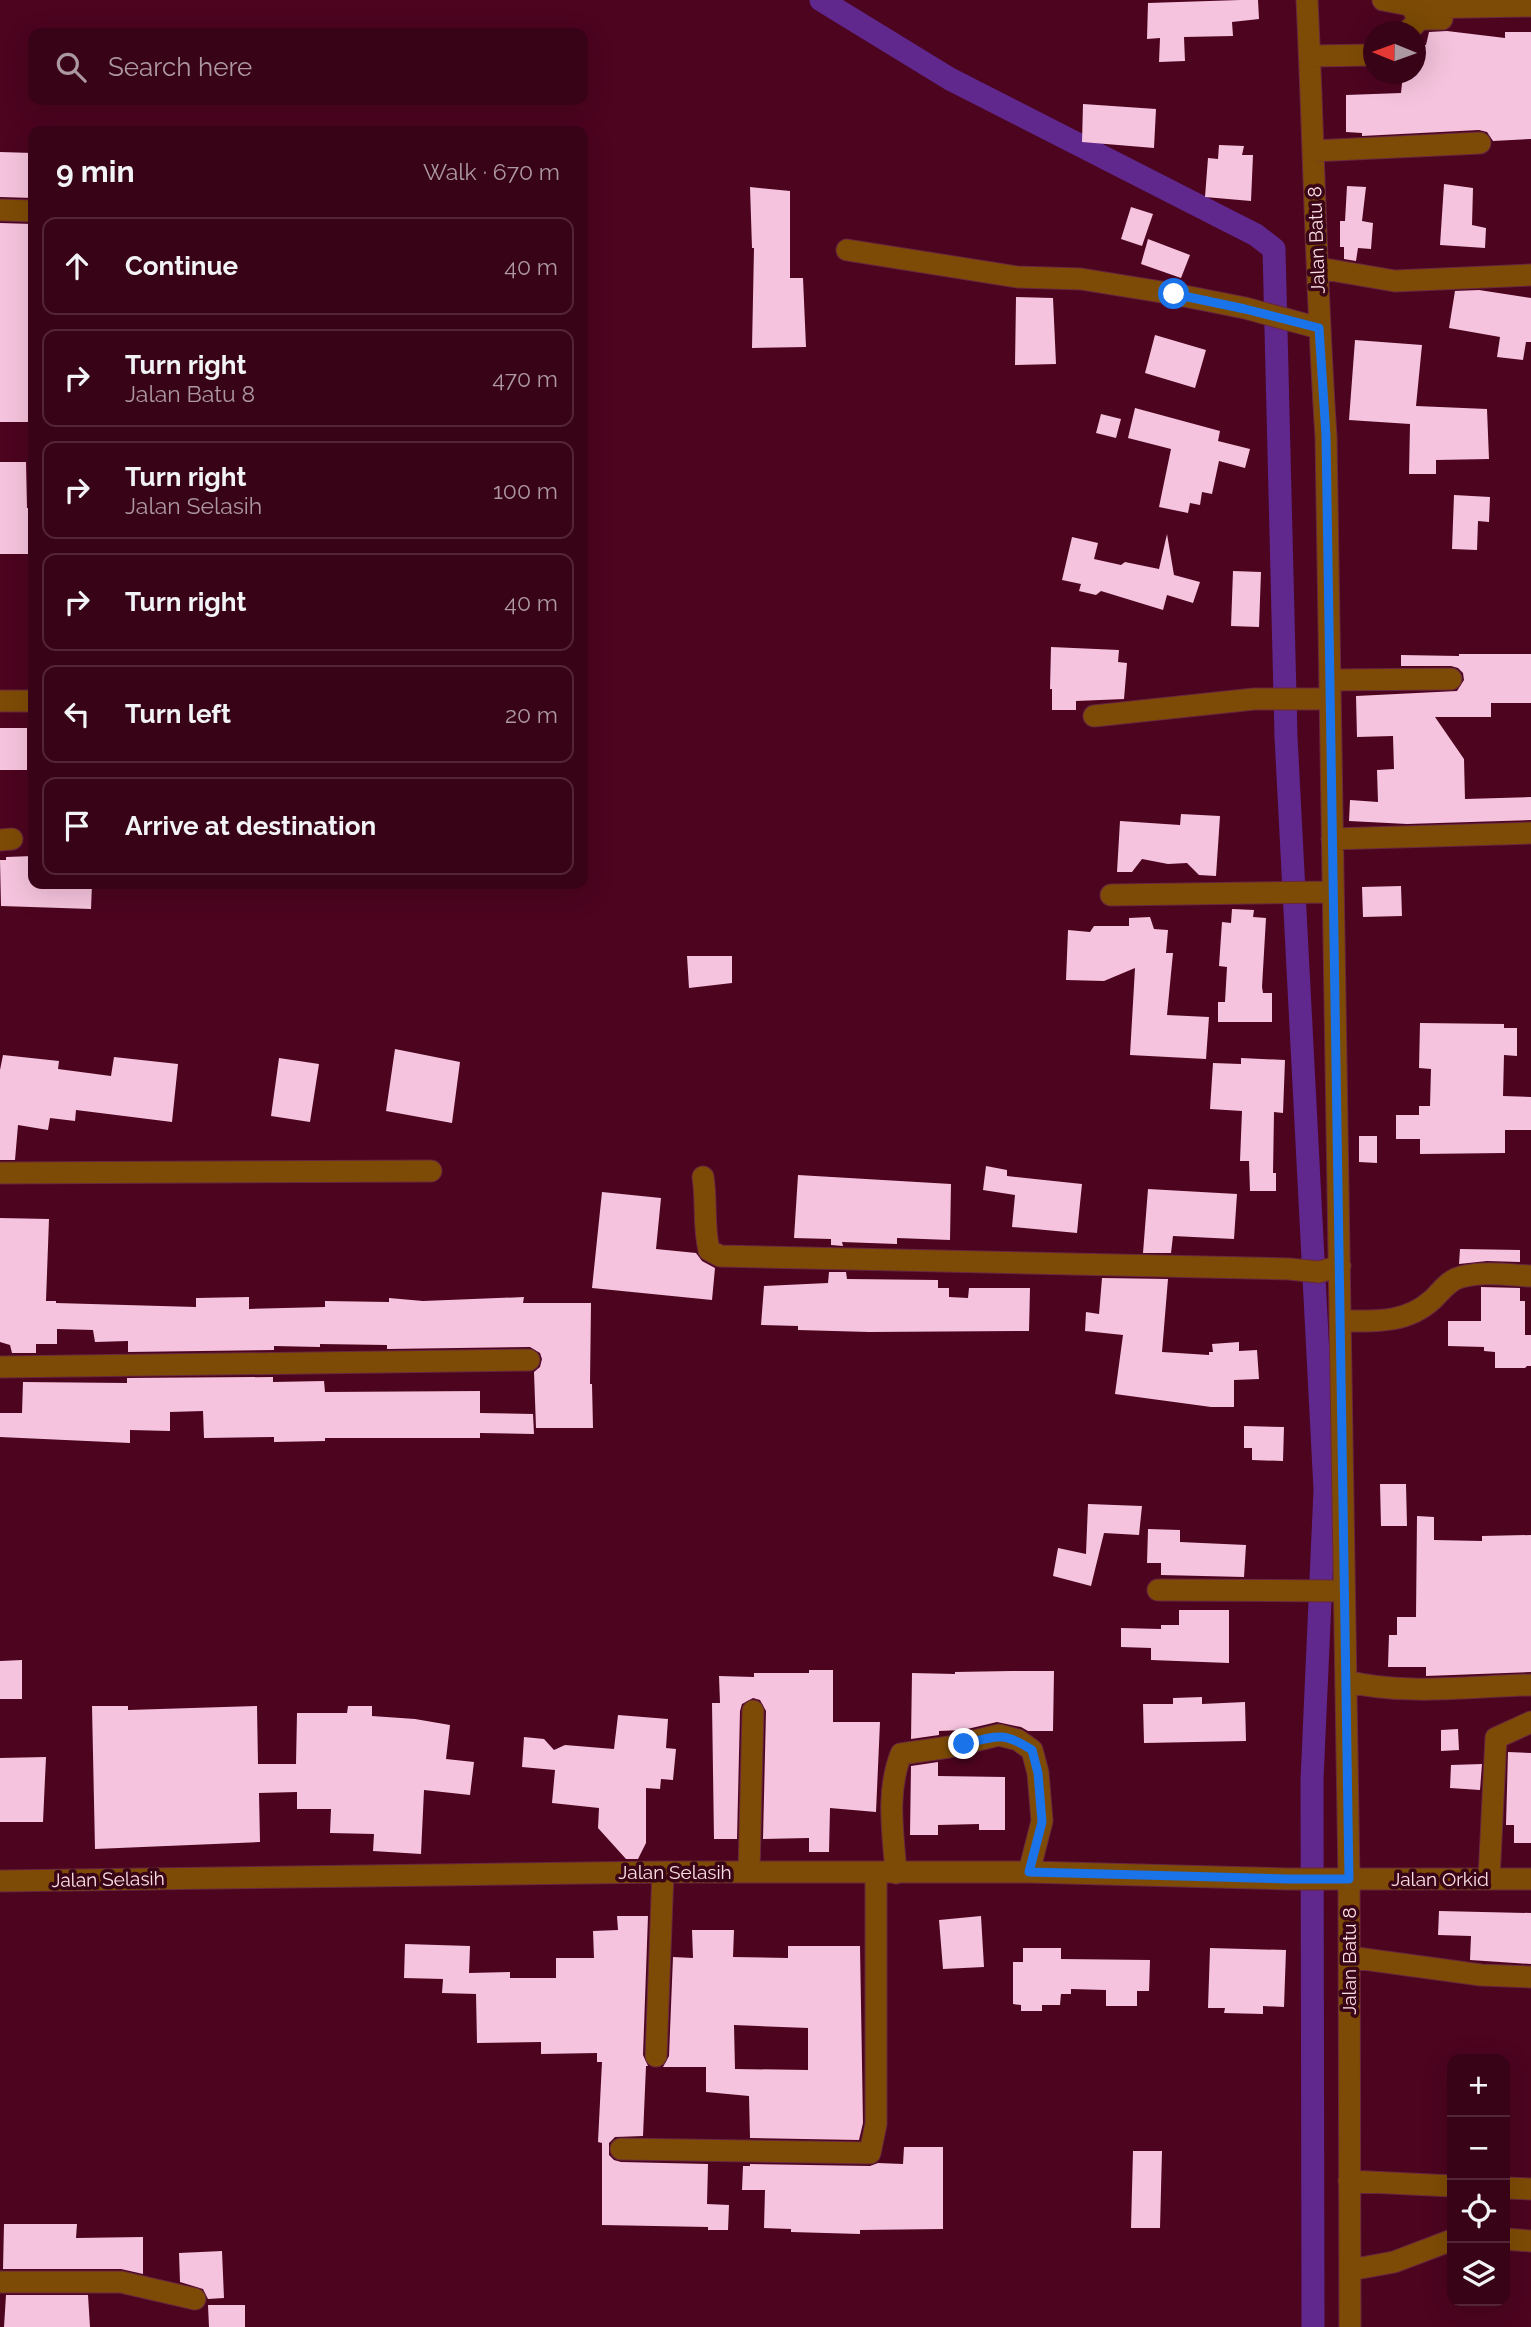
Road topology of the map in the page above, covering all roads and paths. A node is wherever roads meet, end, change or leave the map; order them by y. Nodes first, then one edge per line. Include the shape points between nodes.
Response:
1 (1307, 0) edge
2 (1383, 0) edge
3 (1524, 13) edge
4 (1413, 19) edge
5 (1363, 55) edge
6 (1310, 56) junction
7 (1480, 143) dead end
8 (1313, 151) junction
9 (0, 210) edge
10 (28, 211) edge
11 (847, 250) dead end
12 (1319, 268) junction
13 (1531, 275) edge
14 (1319, 328) junction
15 (1451, 679) dead end
16 (1330, 689) junction
17 (0, 701) edge
18 (28, 701) edge
19 (1094, 716) dead end
20 (1531, 833) edge
21 (1332, 839) junction
22 (1333, 892) junction
23 (1111, 895) dead end
24 (431, 1171) dead end
25 (0, 1174) edge
26 (703, 1177) dead end
27 (1340, 1266) junction
28 (1531, 1276) edge
29 (1340, 1321) junction
30 (529, 1360) dead end
31 (0, 1367) edge
32 (1158, 1590) dead end
33 (1335, 1591) junction
34 (1346, 1681) junction
35 (1531, 1685) edge
36 (753, 1711) dead end
37 (1531, 1722) edge
38 (663, 1871) junction
39 (749, 1871) junction
40 (1029, 1872) junction
41 (886, 1873) junction
42 (1339, 1879) junction
43 (1489, 1879) junction
44 (1531, 1879) edge
45 (0, 1881) edge
46 (1349, 1958) junction
47 (1531, 1977) edge
48 (656, 2056) dead end
49 (621, 2149) dead end
50 (1349, 2181) junction
51 (1447, 2186) edge
52 (1510, 2188) edge
53 (1531, 2189) edge
54 (1510, 2239) edge
55 (1531, 2241) edge
56 (1447, 2242) edge
57 (1350, 2270) junction
58 (0, 2281) edge
59 (195, 2298) dead end
60 (1350, 2327) edge

1 - 6 street, Jalan Batu 8
2 - 4 street via 1405,3
3 - 4 street
5 - 6 street
6 - 8 street, Jalan Batu 8
7 - 8 street
8 - 12 street, Jalan Batu 8
9 - 10 street
11 - 14 street via 1017,277 1081,279 1245,309
12 - 13 street via 1395,282
12 - 14 street, Jalan Batu 8
14 - 16 street, Jalan Batu 8 via 1326,436
15 - 16 street
16 - 19 street via 1308,698 1254,699
16 - 21 street, Jalan Batu 8
17 - 18 street
20 - 21 street
21 - 22 street, Jalan Batu 8
22 - 23 street
22 - 27 street, Jalan Batu 8
24 - 25 street
26 - 27 street via 705,1234 709,1250 720,1256 1319,1272
27 - 29 street, Jalan Batu 8
28 - 29 street via 1459,1277 1410,1314 1387,1321
29 - 33 street, Jalan Batu 8
30 - 31 street
32 - 33 street
33 - 34 street, Jalan Batu 8
34 - 35 street via 1396,1688
34 - 42 street, Jalan Batu 8
36 - 39 street
37 - 43 street via 1496,1738
38 - 39 street, Jalan Selasih
38 - 45 street, Jalan Selasih
38 - 48 street
39 - 41 street, Jalan Selasih
40 - 41 street, Jalan Selasih
40 - 41 street via 1042,1822 1038,1773 1032,1750 999,1735 901,1754 893,1773
40 - 42 street, Jalan Selasih
41 - 49 street via 876,2124 870,2153
42 - 43 street, Jalan Orkid
42 - 46 street, Jalan Batu 8
43 - 44 street, Jalan Orkid
46 - 47 street
46 - 50 street, Jalan Batu 8
50 - 51 street
50 - 57 street, Jalan Batu 8
52 - 53 street
54 - 55 street
56 - 57 street via 1394,2262
57 - 60 street, Jalan Batu 8
58 - 59 street via 121,2282

